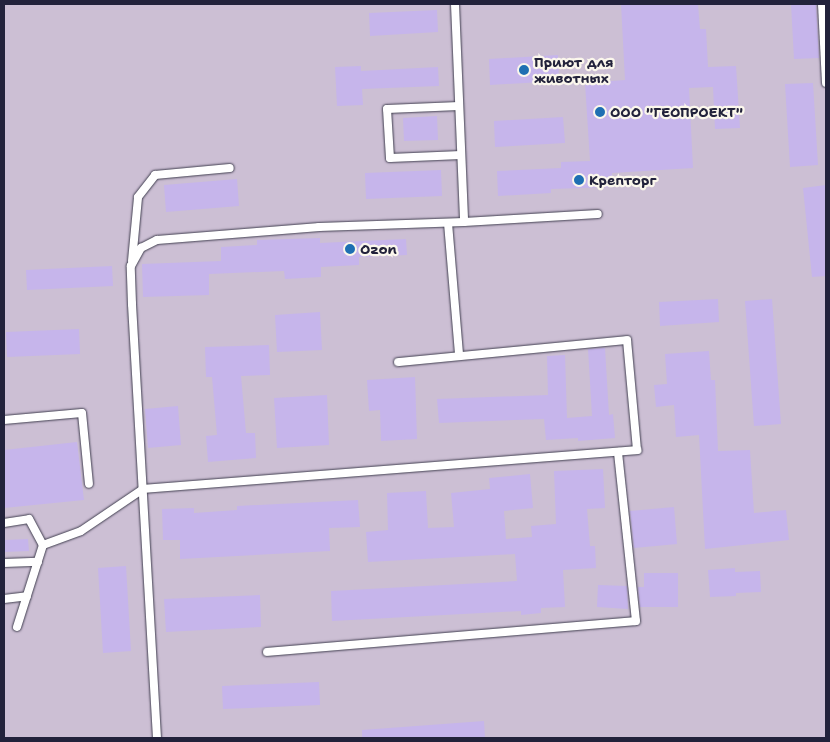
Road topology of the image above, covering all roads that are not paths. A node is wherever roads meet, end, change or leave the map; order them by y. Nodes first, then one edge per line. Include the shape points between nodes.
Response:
1 (455, 4) edge
2 (822, 4) edge
3 (826, 83) edge
4 (459, 106) junction
5 (461, 155) junction
6 (230, 168) dead end
7 (598, 214) dead end
8 (464, 222) junction
9 (448, 223) junction
10 (131, 266) junction
11 (459, 355) junction
12 (398, 362) dead end
13 (4, 420) edge
14 (618, 452) junction
15 (89, 484) dead end
16 (143, 489) junction
17 (4, 522) edge
18 (44, 545) junction
19 (38, 562) junction
20 (4, 563) edge
21 (27, 596) junction
22 (4, 598) edge
23 (17, 627) dead end
24 (267, 652) dead end
25 (158, 738) edge

1 - 4 lane
2 - 3 lane
4 - 5 lane
4 - 5 lane via 387,108 390,158
5 - 8 lane
6 - 10 lane via 155,175 138,197
7 - 8 lane
8 - 9 lane
9 - 10 lane via 319,227 157,240 140,248
9 - 11 lane
10 - 16 lane
11 - 12 lane
11 - 14 lane via 627,340 637,450
13 - 15 lane via 82,413
14 - 16 lane
14 - 24 lane via 636,621
16 - 18 lane via 81,532
16 - 25 lane
17 - 18 lane via 29,519
18 - 19 lane
19 - 20 lane
19 - 21 lane
21 - 22 lane
21 - 23 lane

